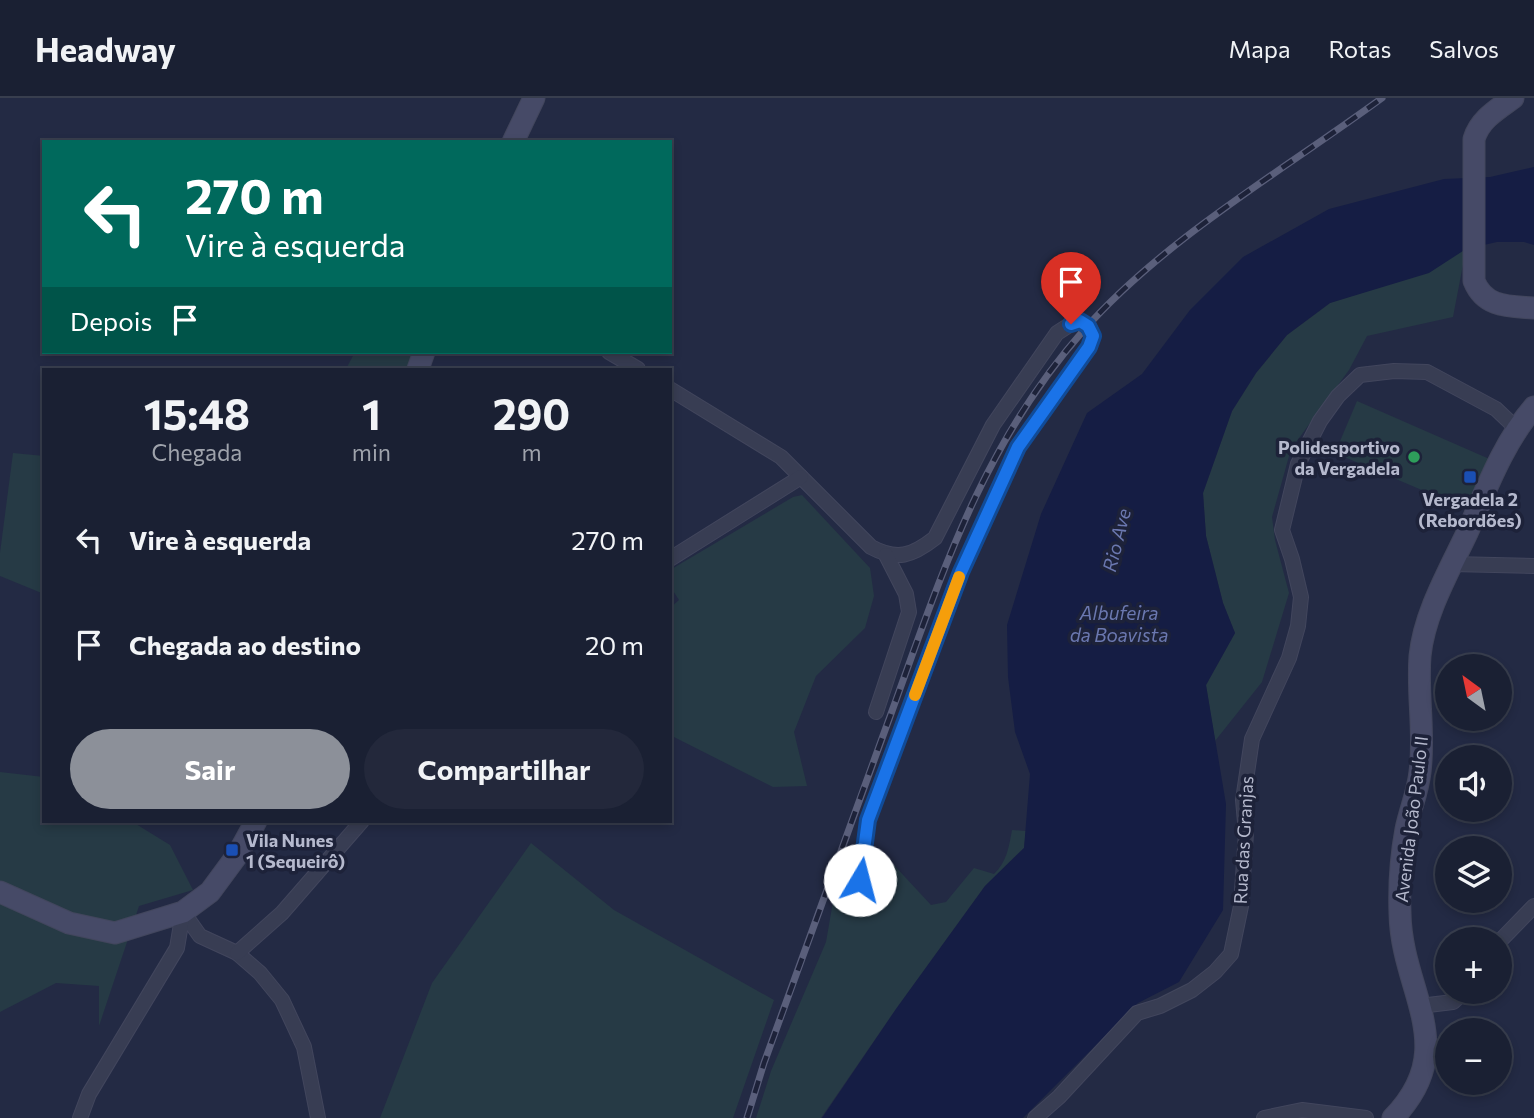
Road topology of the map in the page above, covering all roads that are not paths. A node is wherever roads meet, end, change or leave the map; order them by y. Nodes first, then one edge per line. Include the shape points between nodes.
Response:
1 (534, 98) edge
2 (1513, 98) edge
3 (514, 140) edge
4 (1534, 308) edge
5 (612, 354) edge
6 (636, 368) edge
7 (672, 390) edge
8 (1534, 407) edge
9 (1517, 429) junction
10 (802, 477) junction
11 (886, 555) junction
12 (672, 558) edge
13 (1452, 564) junction
14 (1534, 566) edge
15 (876, 712) dead end
16 (255, 823) edge
17 (360, 823) edge
18 (860, 880) dead end
19 (0, 892) edge
20 (1534, 906) edge
21 (183, 912) junction
22 (1512, 929) edge
23 (237, 953) junction
24 (1436, 1004) edge
25 (1420, 1006) junction
26 (80, 1118) edge
27 (318, 1118) edge
28 (1035, 1118) edge
29 (1264, 1118) edge
30 (1366, 1118) edge
31 (1393, 1118) edge

1 - 3 main road
2 - 4 main road via 1478,128 1474,139 1474,281 1490,302
5 - 6 street
7 - 10 street via 781,457
8 - 9 main road, Avenida João Paulo II
9 - 13 main road, Avenida João Paulo II
9 - 28 street, Rua das Granjas via 1496,409 1427,372 1360,375 1320,421 1298,464 1282,530 1301,597 1299,616 1289,658 1252,739 1243,800 1246,833 1241,906 1231,954 1192,990 1137,1013
10 - 11 street via 871,548
10 - 12 street
11 - 15 street via 906,594 909,612
11 - 18 street via 902,556 934,538 993,425 1033,366 1057,333 1080,321 1088,326 1093,336 1089,347 1018,447 961,572 868,820
13 - 14 street
13 - 25 main road, Avenida João Paulo II via 1420,655 1422,755 1403,856 1401,925
16 - 21 main road via 210,892
17 - 23 street via 282,913
19 - 21 main road via 69,923 115,933
20 - 22 street
21 - 23 street via 200,936
21 - 26 street via 177,948 89,1094
23 - 27 street via 282,1000 304,1047
24 - 25 street
25 - 31 main road, Avenida João Paulo II via 1426,1036 1424,1065 1412,1094
29 - 30 street via 1302,1110

